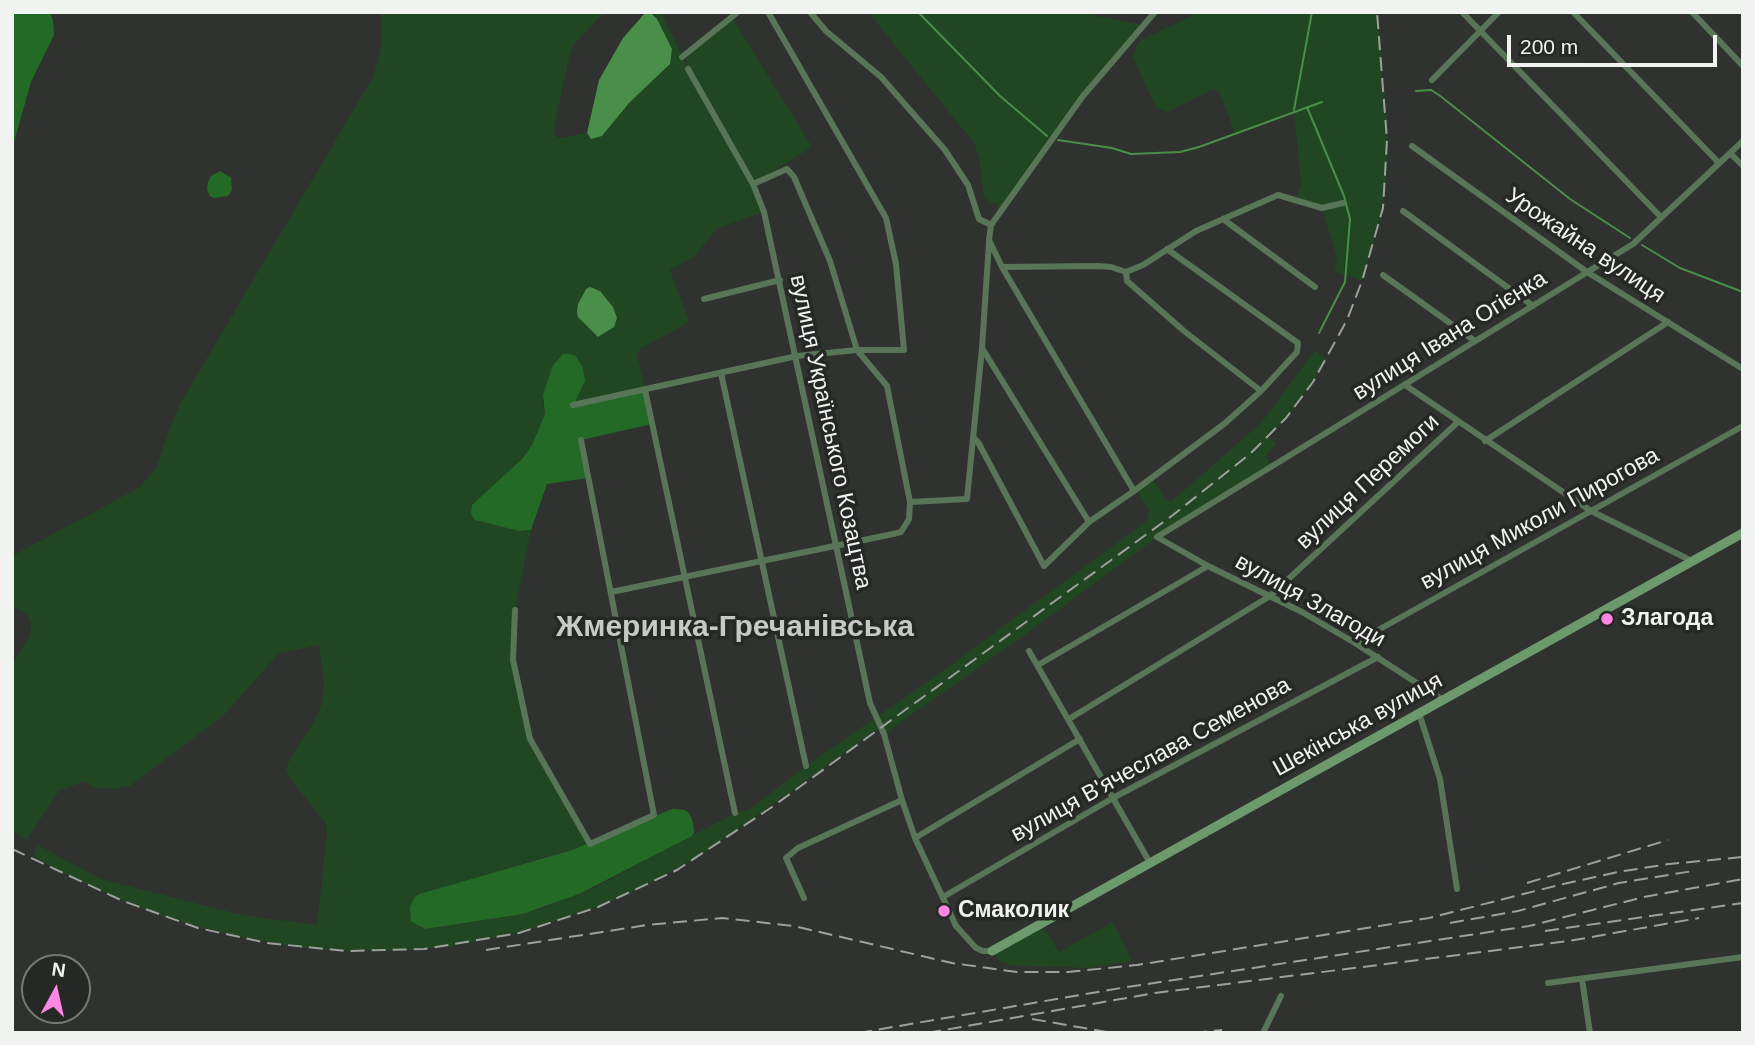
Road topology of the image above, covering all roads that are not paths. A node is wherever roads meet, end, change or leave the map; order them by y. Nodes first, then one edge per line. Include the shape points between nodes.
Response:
1 (738, 12) edge
2 (768, 12) edge
3 (810, 12) edge
4 (1155, 12) edge
5 (1462, 12) edge
6 (1499, 12) edge
7 (1573, 12) edge
8 (1692, 12) edge
9 (1481, 31) junction
10 (682, 57) dead end
11 (1743, 65) edge
12 (688, 69) dead end
13 (1432, 80) dead end
14 (1743, 141) edge
15 (1412, 146) dead end
16 (1730, 153) junction
17 (1719, 163) junction
18 (1743, 166) edge
19 (753, 184) junction
20 (1343, 203) dead end
21 (1403, 211) dead end
22 (1661, 217) junction
23 (1223, 219) junction
24 (991, 225) junction
25 (989, 240) junction
26 (1167, 249) junction
27 (1002, 267) junction
28 (1126, 272) junction
29 (1587, 272) junction
30 (1383, 275) dead end
31 (779, 280) junction
32 (1315, 287) dead end
33 (704, 299) dead end
34 (1533, 306) junction
35 (1668, 322) junction
36 (1475, 341) junction
37 (982, 348) junction
38 (857, 351) junction
39 (797, 356) junction
40 (1743, 369) edge
41 (721, 373) junction
42 (1405, 385) junction
43 (645, 390) junction
44 (1261, 391) junction
45 (573, 405) dead end
46 (1458, 422) junction
47 (1743, 426) edge
48 (973, 437) junction
49 (581, 440) dead end
50 (1485, 441) junction
51 (1134, 491) junction
52 (910, 502) junction
53 (1591, 511) junction
54 (1089, 522) junction
55 (1743, 533) edge
56 (1157, 537) joint
57 (836, 546) junction
58 (762, 561) junction
59 (1692, 561) junction
60 (1208, 566) junction
61 (684, 577) junction
62 (611, 592) junction
63 (1270, 596) junction
64 (515, 610) dead end
65 (1355, 643) junction
66 (1029, 651) dead end
67 (1378, 657) junction
68 (1038, 665) junction
69 (1443, 700) junction
70 (1419, 713) junction
71 (1069, 719) junction
72 (1080, 739) junction
73 (806, 766) dead end
74 (1113, 798) junction
75 (902, 800) junction
76 (735, 813) dead end
77 (915, 838) junction
78 (1150, 863) junction
79 (1457, 889) dead end
80 (943, 897) junction
81 (804, 898) dead end
82 (992, 951) joint
83 (1743, 957) edge
84 (1583, 979) junction
85 (1548, 983) dead end
86 (1281, 996) dead end
87 (1263, 1033) edge
88 (1590, 1033) edge

1 - 10 street
2 - 38 street via 886,218 896,264 904,350
3 - 24 street via 881,77 945,150 968,185 979,219
4 - 24 street via 1083,96
5 - 9 street
6 - 9 street
7 - 17 street
8 - 11 street
9 - 13 street
9 - 22 street
12 - 19 street, вулиця Українського Козацтва
14 - 16 street, вулиця Івана Огієнка
15 - 29 street, Урожайна вулиця
16 - 17 street, вулиця Івана Огієнка
16 - 18 street
17 - 22 street, вулиця Івана Огієнка
19 - 31 street, вулиця Українського Козацтва
19 - 38 street via 787,169 794,177 830,261
20 - 23 street via 1322,208 1278,195
21 - 34 street
22 - 29 street, вулиця Івана Огієнка via 1633,244
23 - 26 street
23 - 32 street
24 - 25 street
25 - 27 street
25 - 37 street
26 - 28 street
26 - 44 street via 1298,343 1297,352
27 - 28 street via 1097,266
27 - 51 street
28 - 44 street via 1127,281
29 - 34 street, вулиця Івана Огієнка
29 - 35 street, Урожайна вулиця
30 - 36 street
31 - 33 street
31 - 39 street, вулиця Українського Козацтва
34 - 36 street, вулиця Івана Огієнка
35 - 40 street, Урожайна вулиця
35 - 50 street
36 - 42 street, вулиця Івана Огієнка
37 - 48 street
37 - 54 street
38 - 39 street
38 - 52 street via 887,386
39 - 41 street
39 - 57 street, вулиця Українського Козацтва
41 - 43 street
41 - 58 street
42 - 46 street
42 - 56 street, вулиця Івана Огієнка
43 - 45 street
43 - 61 street
44 - 51 street
46 - 50 street
46 - 63 street, вулиця Перемоги
47 - 53 street, вулиця Миколи Пирогова
48 - 52 street via 967,499
48 - 54 street via 1044,566
49 - 62 street
50 - 53 street
51 - 54 street
52 - 57 street via 909,519 901,532
53 - 59 street
53 - 65 street, вулиця Миколи Пирогова
55 - 59 street, Шекінська вулиця
56 - 60 street, вулиця Злагоди
57 - 58 street
57 - 75 street, вулиця Українського Козацтва via 870,703 884,734
58 - 61 street
58 - 73 street
59 - 69 street, Шекінська вулиця
60 - 63 street, вулиця Злагоди
60 - 68 street
61 - 62 street
61 - 76 street
62 - 64 street via 654,815 590,844 530,738 513,660
63 - 65 street, вулиця Злагоди
63 - 71 street, вулиця Перемоги
65 - 67 street, вулиця Злагоди
66 - 68 street
67 - 69 street, вулиця Злагоди
67 - 74 street, вулиця В'ячеслава Семенова
68 - 71 street
69 - 70 street, Шекінська вулиця
70 - 78 street, Шекінська вулиця
70 - 79 street via 1440,779
71 - 72 street
72 - 74 street
72 - 77 street
74 - 78 street
74 - 80 street, вулиця В'ячеслава Семенова
75 - 77 street, вулиця Українського Козацтва
75 - 81 street via 797,848 786,858
77 - 80 street, вулиця Українського Козацтва
78 - 82 street, Шекінська вулиця
80 - 82 street, вулиця Українського Козацтва via 961,933 976,948
83 - 84 street
84 - 85 street
84 - 88 street
86 - 87 street

